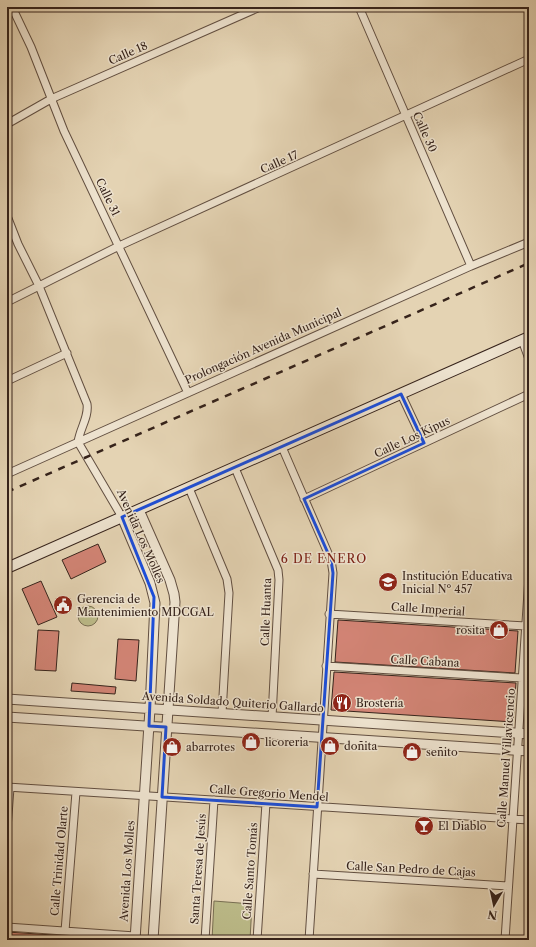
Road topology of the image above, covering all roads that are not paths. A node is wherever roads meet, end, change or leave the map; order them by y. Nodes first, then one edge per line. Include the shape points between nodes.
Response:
1 (12, 7) edge
2 (260, 7) edge
3 (359, 7) edge
4 (529, 59) edge
5 (51, 99) junction
6 (406, 116) junction
7 (7, 124) edge
8 (8, 220) edge
9 (529, 242) edge
10 (119, 246) junction
11 (471, 266) junction
12 (39, 286) junction
13 (7, 302) edge
14 (526, 339) edge
15 (67, 353) junction
16 (529, 359) edge
17 (7, 381) edge
18 (188, 393) junction
19 (401, 394) junction
20 (529, 394) edge
21 (78, 442) junction
22 (424, 443) junction
23 (282, 447) junction
24 (235, 468) junction
25 (7, 474) edge
26 (189, 488) junction
27 (304, 499) junction
28 (139, 510) junction
29 (122, 517) junction
30 (7, 568) edge
31 (529, 577) edge
32 (329, 614) junction
33 (526, 626) junction
34 (326, 666) junction
35 (522, 678) junction
36 (7, 699) edge
37 (150, 709) junction
38 (168, 710) junction
39 (222, 714) junction
40 (7, 717) edge
41 (272, 717) junction
42 (322, 720) junction
43 (149, 726) junction
44 (166, 728) junction
45 (519, 733) junction
46 (529, 734) edge
47 (321, 738) junction
48 (517, 751) junction
49 (529, 751) edge
50 (9, 788) edge
51 (76, 792) junction
52 (144, 796) junction
53 (162, 797) junction
54 (214, 800) junction
55 (266, 803) junction
56 (317, 807) junction
57 (513, 819) junction
58 (529, 820) edge
59 (7, 829) edge
60 (313, 874) junction
61 (508, 886) junction
62 (7, 927) edge
63 (65, 931) junction
64 (135, 938) edge
65 (152, 940) edge
66 (204, 940) edge
67 (257, 940) edge
68 (308, 940) edge
69 (505, 940) edge

1 - 5 street, Calle 31
2 - 5 street, Calle 18
3 - 6 street, Calle 30
4 - 6 street, Calle 17
5 - 7 street, Calle 18
5 - 10 street, Calle 31
6 - 10 street, Calle 17
6 - 11 street, Calle 30
8 - 12 street
9 - 11 street, Prolongación Avenida Municipal
10 - 12 street, Calle 17
10 - 18 street, Calle 31
11 - 18 street, Prolongación Avenida Municipal
12 - 13 street, Calle 17
12 - 15 street
14 - 16 street
14 - 19 main road
15 - 17 street
15 - 21 street via 88,410
18 - 21 street, Prolongación Avenida Municipal
19 - 22 street
19 - 23 main road
20 - 22 street, Calle Los Kipus
21 - 25 street, Prolongación Avenida Municipal
21 - 29 street, Avenida Los Molles
22 - 27 street, Calle Los Kipus
23 - 24 main road
23 - 27 street
24 - 26 main road
24 - 41 street, Calle Huanta via 280,580
26 - 28 main road
26 - 39 street via 227,579 229,593
27 - 32 street via 331,560 333,573
28 - 29 main road
28 - 38 street, Avenida Los Molles via 174,594
29 - 30 main road
29 - 37 street, Avenida Los Molles via 154,597
31 - 33 street, Calle Manuel Villavicencio
32 - 33 street, Calle Imperial
32 - 34 street
33 - 35 street, Calle Manuel Villavicencio
34 - 35 street, Calle Cabana
34 - 42 street
35 - 45 street, Calle Manuel Villavicencio
36 - 37 street, Avenida Soldado Quiterio Gallardo
37 - 38 street, Avenida Soldado Quiterio Gallardo
37 - 43 street, Avenida Los Molles
38 - 39 street, Avenida Soldado Quiterio Gallardo
38 - 44 street, Avenida Los Molles
39 - 41 street, Avenida Soldado Quiterio Gallardo
40 - 43 street
41 - 42 street, Avenida Soldado Quiterio Gallardo
42 - 45 street, Avenida Soldado Quiterio Gallardo
42 - 47 street
43 - 44 street
43 - 52 street, Avenida Los Molles
44 - 47 street
44 - 53 street, Avenida Los Molles
45 - 46 street, Avenida Soldado Quiterio Gallardo
45 - 48 street, Calle Manuel Villavicencio
47 - 48 street
47 - 56 street
48 - 49 street
48 - 57 street, Calle Manuel Villavicencio
50 - 51 street, Calle Gregorio Mendel
50 - 59 street
51 - 52 street, Calle Gregorio Mendel
51 - 63 street, Calle Trinidad Olarte
52 - 53 street, Calle Gregorio Mendel
52 - 64 street, Avenida Los Molles
53 - 54 street, Calle Gregorio Mendel
53 - 65 street, Avenida Los Molles
54 - 55 street, Calle Gregorio Mendel
54 - 66 street, Santa Teresa de Jesús
55 - 56 street, Calle Gregorio Mendel
55 - 67 street, Calle Santo Tomás
56 - 57 street, Calle Gregorio Mendel
56 - 60 street
57 - 58 street, Calle Gregorio Mendel
57 - 61 street, Calle Manuel Villavicencio
60 - 61 street, Calle San Pedro de Cajas
60 - 68 street
61 - 69 street, Calle Manuel Villavicencio
62 - 63 street
63 - 64 street

